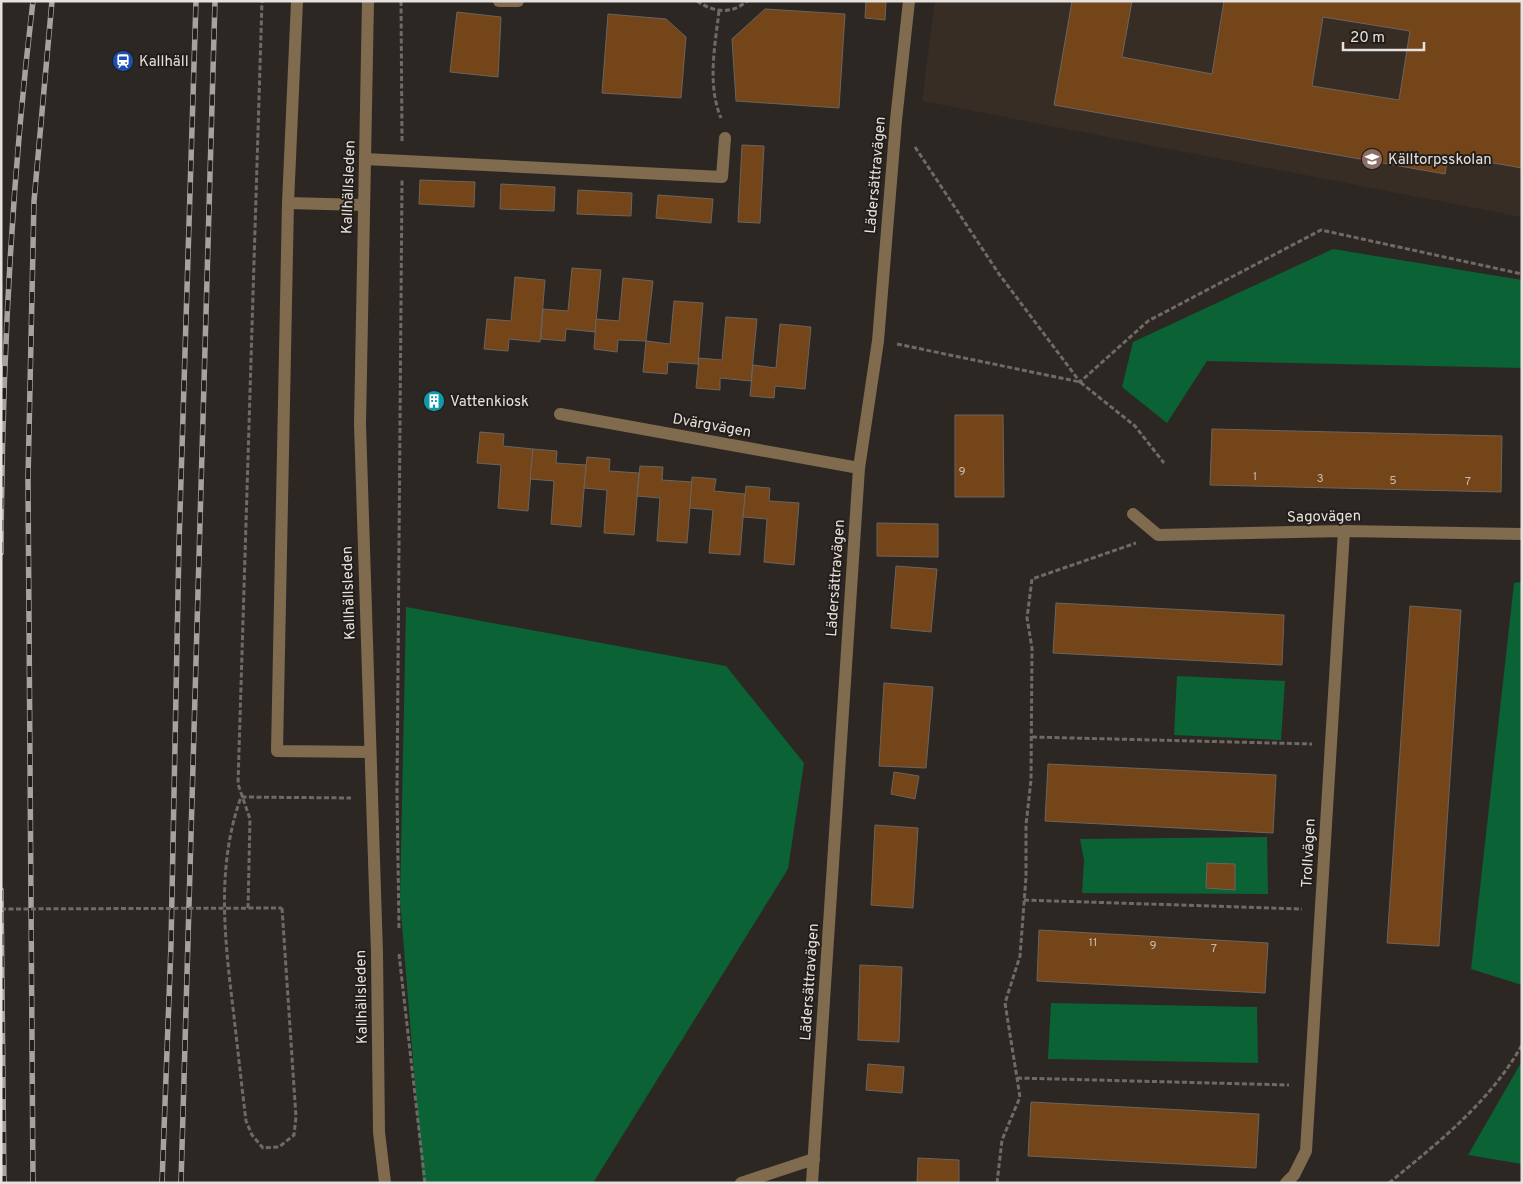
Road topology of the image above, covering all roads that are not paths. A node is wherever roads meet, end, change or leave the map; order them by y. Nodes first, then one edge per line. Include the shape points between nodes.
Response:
1 (297, 1) edge
2 (368, 1) edge
3 (499, 1) edge
4 (518, 1) edge
5 (909, 1) edge
6 (725, 138) road end
7 (365, 159) junction
8 (288, 203) junction
9 (363, 205) junction
10 (560, 414) dead end
11 (859, 468) junction
12 (1134, 514) dead end
13 (1344, 531) junction
14 (1522, 534) edge
15 (370, 752) junction
16 (814, 1159) junction
17 (1290, 1179) edge
18 (385, 1183) edge
19 (741, 1183) edge
20 (812, 1183) edge

1 - 8 street
2 - 7 street, Kallhällsleden
3 - 4 street
5 - 11 street, Lädersättravägen via 878,341
6 - 7 street via 722,177
7 - 9 street, Kallhällsleden
8 - 9 street
8 - 15 street via 277,751
9 - 15 street, Kallhällsleden via 360,424
10 - 11 street, Dvärgvägen
11 - 16 street, Lädersättravägen
12 - 13 street, Sagovägen via 1158,535
13 - 14 street, Sagovägen
13 - 17 street, Trollvägen via 1306,1151
15 - 18 street, Kallhällsleden via 379,1132
16 - 19 street
16 - 20 street, Lädersättravägen

